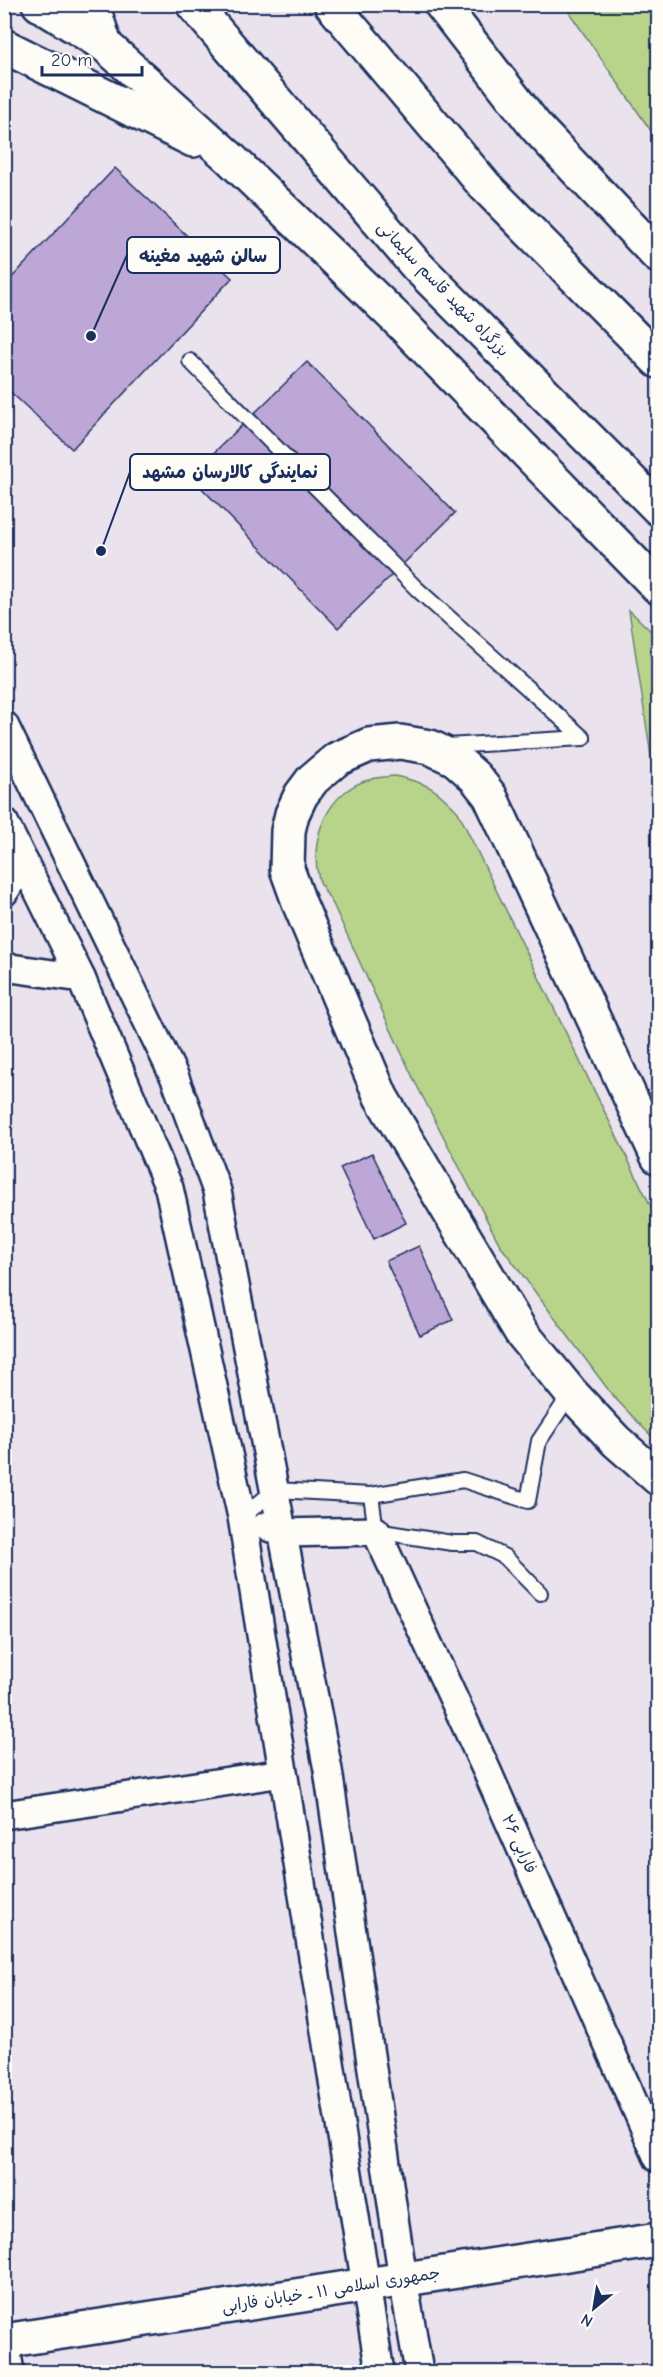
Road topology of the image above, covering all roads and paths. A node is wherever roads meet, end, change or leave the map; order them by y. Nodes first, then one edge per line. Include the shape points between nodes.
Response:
1 (39, 4) edge
2 (92, 4) edge
3 (193, 4) edge
4 (331, 4) edge
5 (441, 4) edge
6 (105, 45) junction
7 (4, 46) edge
8 (231, 159) junction
9 (658, 256) edge
10 (190, 361) dead end
11 (658, 361) edge
12 (658, 508) edge
13 (658, 587) edge
14 (4, 725) edge
15 (430, 747) junction
16 (4, 822) edge
17 (24, 862) junction
18 (4, 892) edge
19 (4, 967) edge
20 (81, 978) junction
21 (658, 1157) edge
22 (571, 1393) junction
23 (658, 1478) edge
24 (275, 1490) junction
25 (371, 1495) junction
26 (242, 1517) junction
27 (376, 1531) junction
28 (283, 1533) junction
29 (540, 1593) dead end
30 (283, 1773) junction
31 (4, 1815) edge
32 (658, 2158) edge
33 (658, 2240) edge
34 (403, 2279) junction
35 (366, 2285) junction
36 (4, 2336) edge
37 (5, 2341) edge
38 (10, 2373) edge
39 (380, 2373) edge
40 (419, 2373) edge

1 - 6 main road
2 - 6 main road
3 - 12 main road, بزرگراه شهید قاسم سلیمانی via 416,265
4 - 11 main road via 484,186
5 - 9 main road via 536,127
6 - 8 main road
7 - 8 main road
8 - 13 main road via 400,322
10 - 15 lane via 417,589 583,738
14 - 24 street via 175,1078 217,1191
15 - 21 main road via 455,759 490,796
15 - 22 main road via 400,742 369,745 337,759 321,772 301,795 292,814 287,869 381,1097 521,1332
16 - 17 street
17 - 18 street
17 - 20 street
19 - 20 street
20 - 26 street via 169,1188
22 - 23 main road
22 - 25 lane via 539,1441 528,1501 463,1480
24 - 25 lane
24 - 26 lane
24 - 28 street
25 - 27 lane
26 - 28 street
26 - 30 street
27 - 28 street
27 - 29 lane via 452,1544 477,1543 505,1557
27 - 32 street, فارابی ۲۶
28 - 34 street via 328,1770
30 - 31 street
30 - 35 street
33 - 34 main road, جمهوری اسلامی ۱۱ ـ خیابان فارابی
34 - 35 main road, جمهوری اسلامی ۱۱ ـ خیابان فارابی
34 - 40 street
35 - 37 main road, جمهوری اسلامی ۱۱ ـ خیابان فارابی
35 - 39 street
36 - 37 street
37 - 38 street

